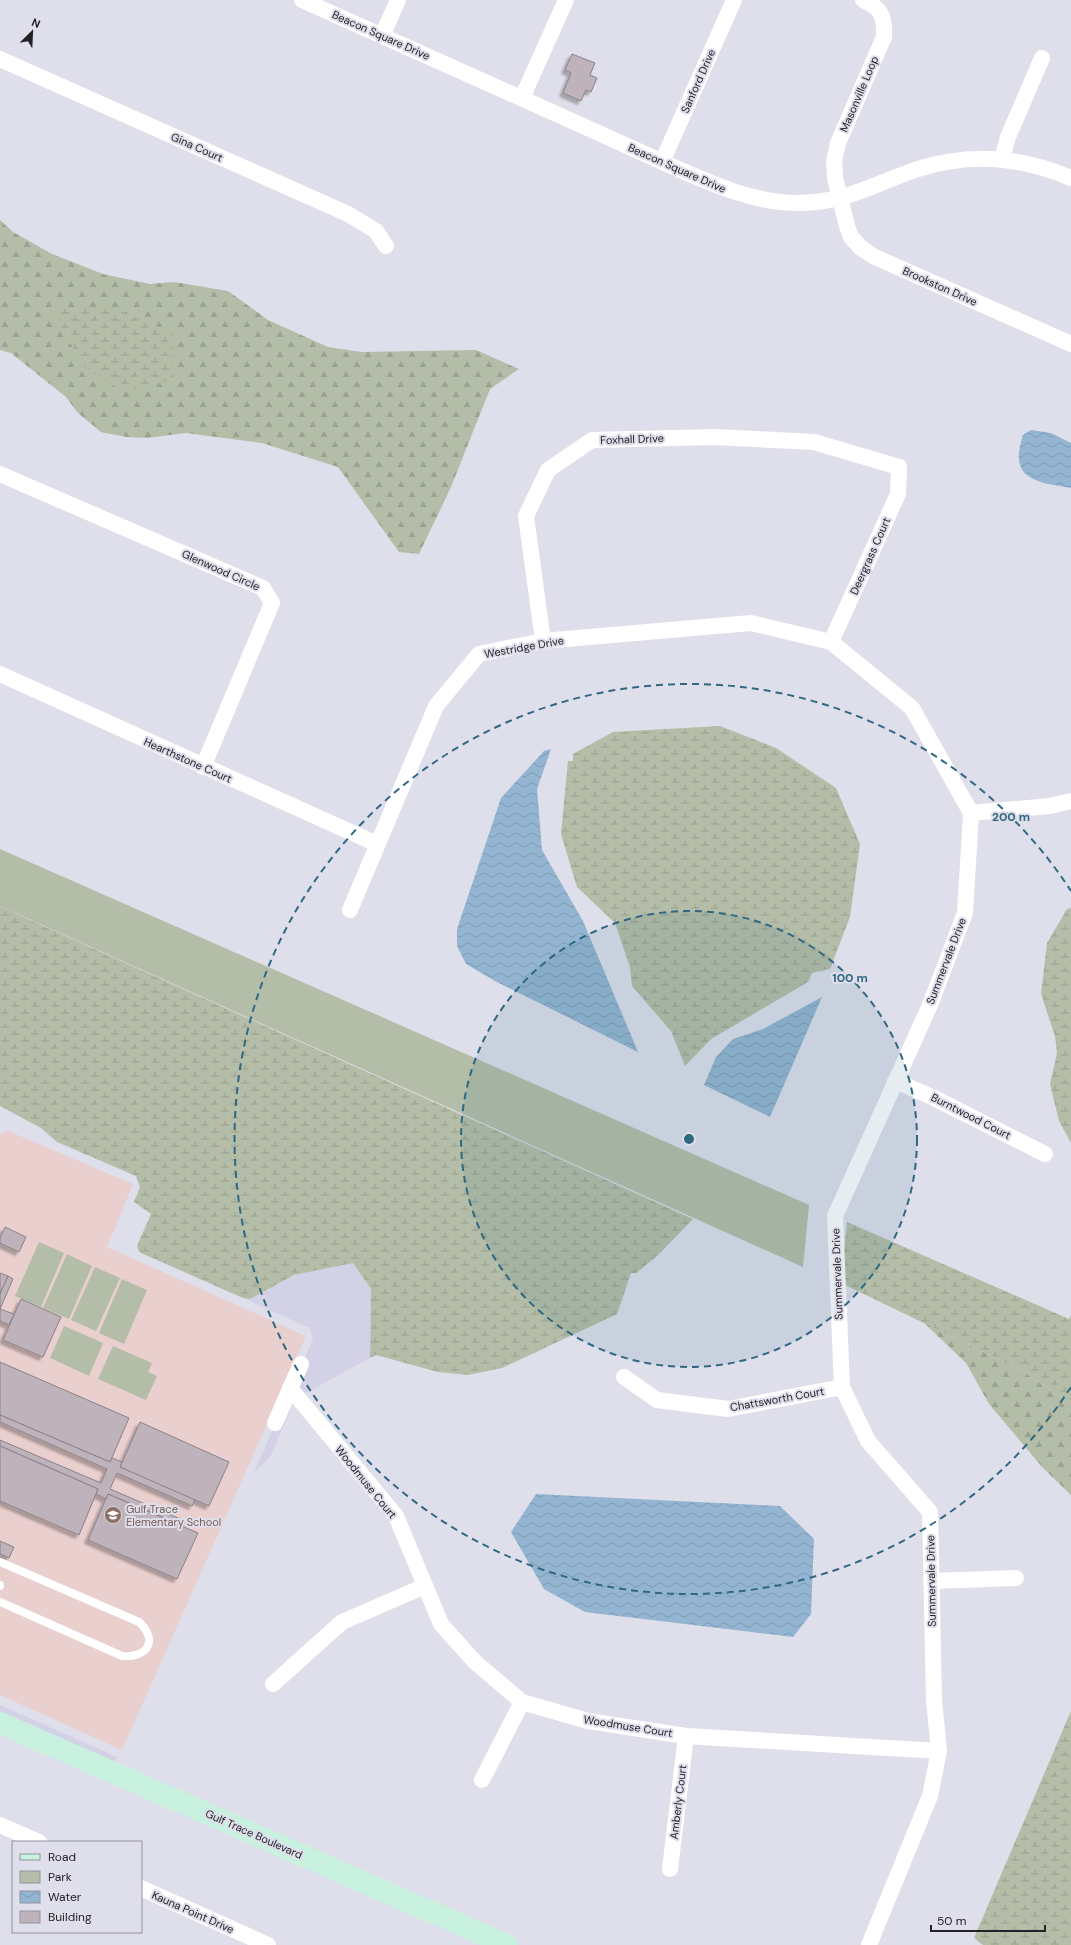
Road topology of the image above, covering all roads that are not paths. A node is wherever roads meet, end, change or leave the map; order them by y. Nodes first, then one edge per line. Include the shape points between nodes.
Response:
1 (302, 0) edge
2 (398, 0) edge
3 (566, 0) edge
4 (734, 0) edge
5 (862, 0) edge
6 (382, 36) junction
7 (0, 58) edge
8 (1042, 58) dead end
9 (522, 98) junction
10 (1002, 159) junction
11 (662, 162) junction
12 (1071, 178) edge
13 (840, 199) junction
14 (386, 246) dead end
15 (1071, 344) edge
16 (898, 467) joint
17 (0, 474) edge
18 (544, 641) junction
19 (830, 642) junction
20 (0, 674) edge
21 (203, 767) junction
22 (1071, 801) edge
23 (971, 813) junction
24 (377, 844) junction
25 (350, 910) dead end
26 (895, 1081) junction
27 (1045, 1154) dead end
28 (301, 1364) dead end
29 (624, 1377) dead end
30 (842, 1387) junction
31 (290, 1388) junction
32 (275, 1423) dead end
33 (0, 1562) edge
34 (1016, 1578) dead end
35 (931, 1581) junction
36 (425, 1586) junction
37 (0, 1602) edge
38 (273, 1684) dead end
39 (522, 1702) junction
40 (0, 1723) edge
41 (686, 1736) junction
42 (939, 1751) junction
43 (482, 1780) dead end
44 (0, 1825) edge
45 (37, 1841) edge
46 (670, 1869) dead end
47 (142, 1888) edge
48 (268, 1945) edge
49 (507, 1945) edge
50 (868, 1945) edge

1 - 6 street, Beacon Square Drive
2 - 6 street
3 - 9 street
4 - 11 street, Sanford Drive
5 - 13 street, Masonville Loop via 881,13 885,24 884,36 838,143 834,161
6 - 9 street, Beacon Square Drive
7 - 14 street, Gina Court via 348,214 376,231
8 - 10 street via 1008,137
9 - 11 street, Beacon Square Drive
10 - 12 street, Beacon Square Drive via 1038,165
10 - 13 street, Beacon Square Drive via 968,159 934,164
11 - 13 street, Beacon Square Drive via 746,196 781,202
13 - 15 street, Brookston Drive via 851,237 861,248 875,257
16 - 18 street, Foxhall Drive via 814,442 715,437 592,440 548,470 526,516
16 - 19 street, Deergrass Court via 898,494
17 - 21 street, Glenwood Circle via 263,588 272,603
18 - 19 street, Westridge Drive via 751,623
18 - 24 street, Westridge Drive via 479,654 436,706
19 - 23 street via 912,708
20 - 21 street, Hearthstone Court
21 - 24 street, Hearthstone Court
22 - 23 street via 1050,806
23 - 26 street, Summervale Drive via 965,913 930,1005
24 - 25 street, Westridge Drive
26 - 27 street, Burntwood Court
26 - 30 street, Summervale Drive via 835,1216
28 - 31 street
29 - 30 street, Chattsworth Court via 657,1400 728,1409
30 - 35 street, Summervale Drive via 868,1441 930,1512
31 - 32 street
31 - 36 street, Woodmuse Court via 396,1516
33 - 37 lane via 139,1622 146,1629 149,1645 143,1653 132,1657 122,1656
34 - 35 street
35 - 42 street, Summervale Drive via 934,1700
36 - 38 street via 342,1622
36 - 39 street, Woodmuse Court via 441,1624 475,1662
39 - 41 street, Woodmuse Court via 588,1721
39 - 43 street
40 - 49 street, Gulf Trace Boulevard
41 - 42 street, Woodmuse Court
41 - 46 street, Amberly Court
42 - 50 street, Summervale Drive via 930,1796
44 - 45 street
47 - 48 street, Kauna Point Drive

